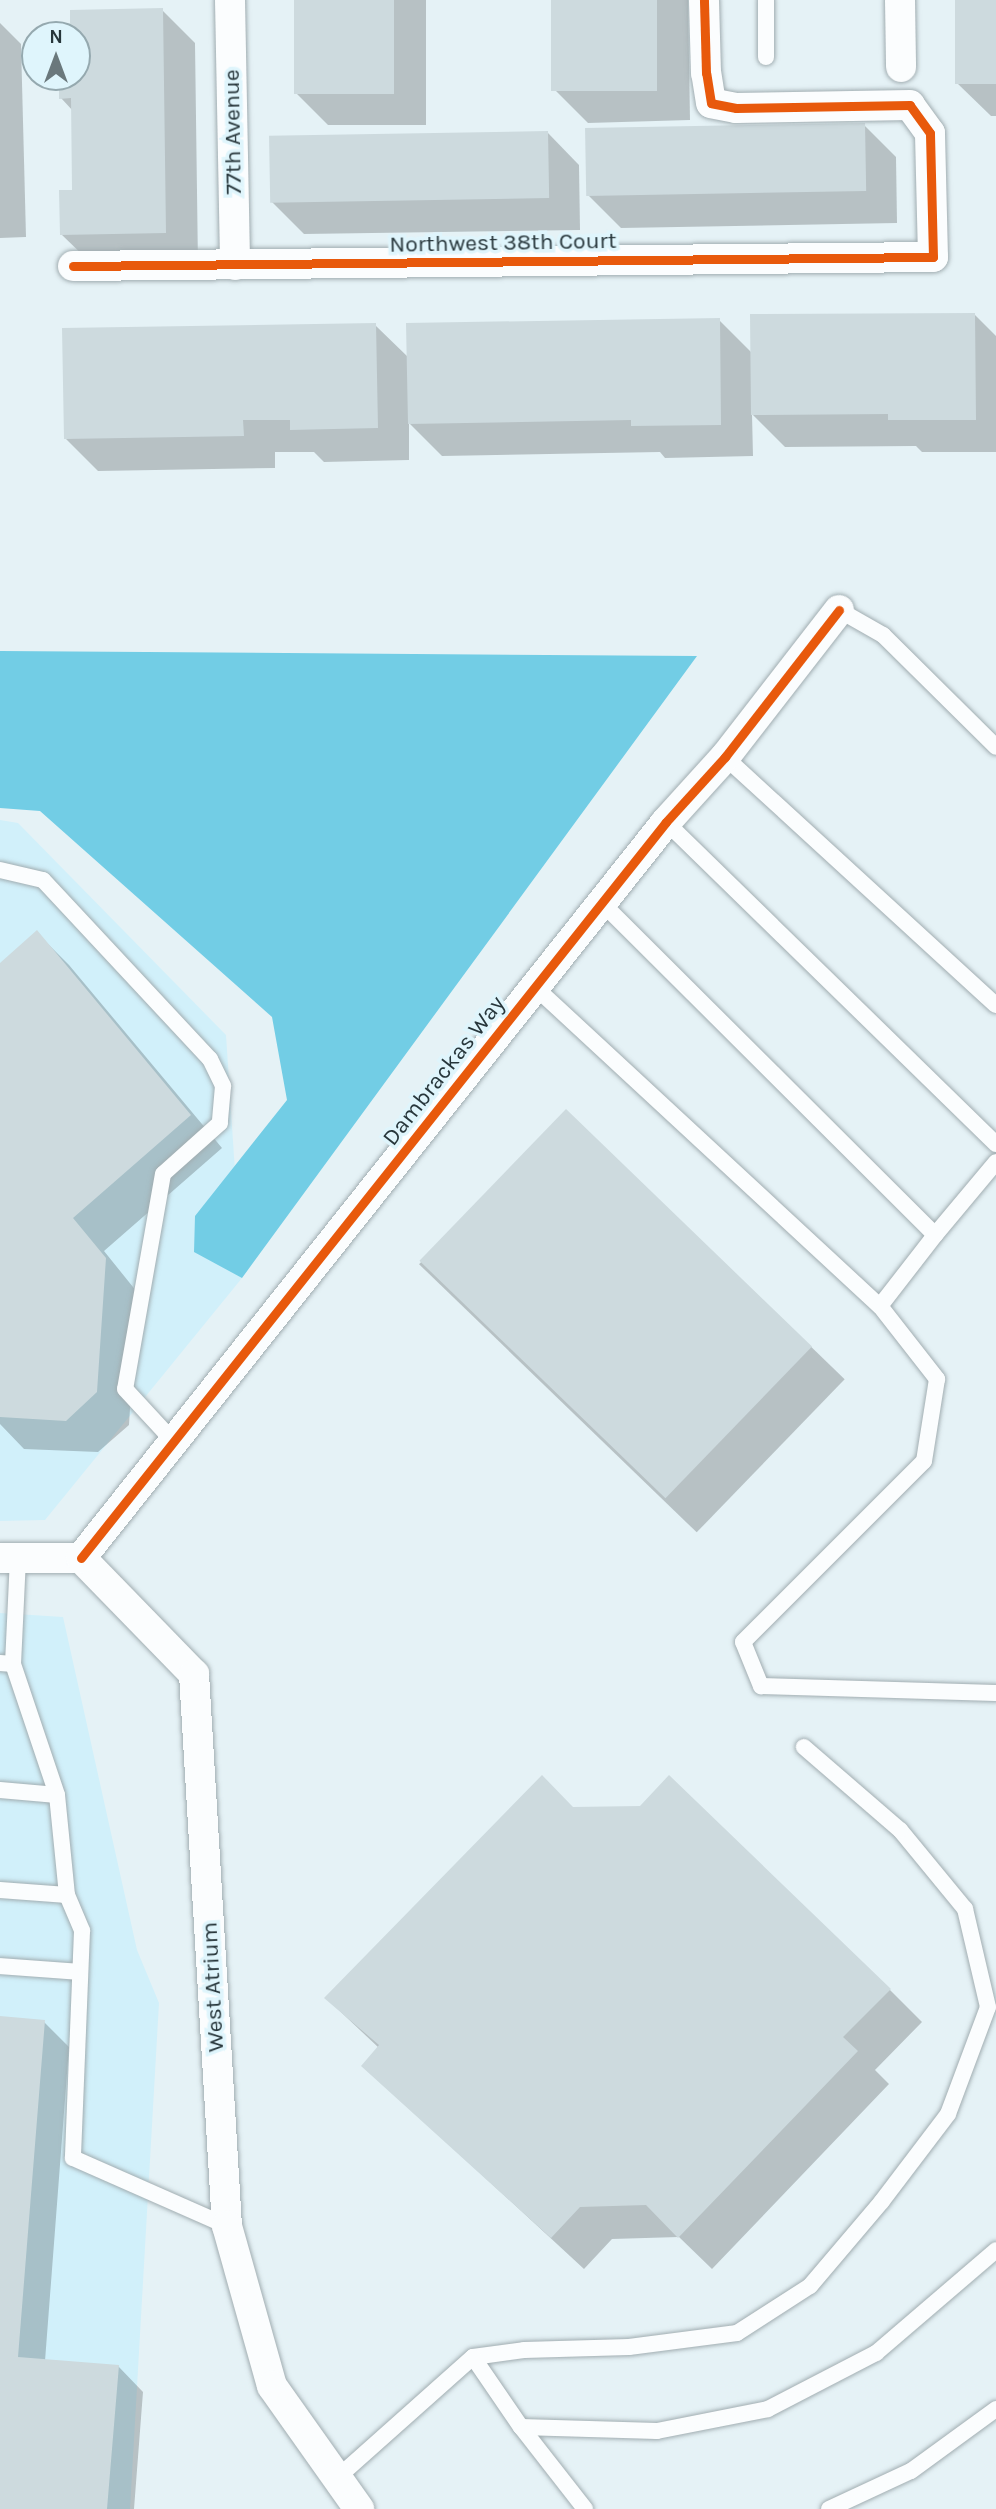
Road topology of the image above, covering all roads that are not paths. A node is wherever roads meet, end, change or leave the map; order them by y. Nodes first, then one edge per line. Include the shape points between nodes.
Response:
1 (230, 0) edge
2 (704, 0) edge
3 (766, 0) edge
4 (900, 0) edge
5 (766, 57) dead end
6 (901, 67) dead end
7 (235, 265) junction
8 (73, 266) dead end
9 (839, 610) joint
10 (996, 747) edge
11 (725, 757) junction
12 (666, 822) junction
13 (0, 870) edge
14 (601, 903) junction
15 (535, 987) junction
16 (996, 1005) edge
17 (996, 1143) edge
18 (996, 1162) edge
19 (935, 1235) junction
20 (880, 1307) junction
21 (174, 1441) junction
22 (9, 1558) edge
23 (81, 1558) junction
24 (7, 1663) edge
25 (996, 1693) edge
26 (804, 1747) dead end
27 (0, 1790) edge
28 (57, 1795) junction
29 (0, 1890) edge
30 (67, 1895) junction
31 (0, 1966) edge
32 (80, 1972) junction
33 (227, 2226) junction
34 (996, 2250) edge
35 (473, 2357) junction
36 (996, 2409) edge
37 (521, 2427) junction
38 (337, 2478) junction
39 (359, 2509) edge
40 (585, 2509) edge
41 (829, 2509) edge

1 - 7 street, 77th Avenue
2 - 7 street, Northwest 38th Court via 711,103 736,108 910,105 930,133 933,257
3 - 5 lane
4 - 6 street
7 - 8 street, Northwest 38th Court
9 - 10 lane via 883,635
9 - 11 street, Dambrackas Way
11 - 12 street, Dambrackas Way
11 - 16 lane
12 - 14 street, Dambrackas Way
12 - 17 lane
13 - 21 lane via 43,880 210,1059 223,1086 220,1123 163,1174 125,1389
14 - 15 street, Dambrackas Way
14 - 19 lane
15 - 20 lane
15 - 21 street, Dambrackas Way
18 - 19 lane
19 - 20 lane
20 - 25 lane via 937,1379 924,1461 743,1642 761,1686
21 - 23 street, Dambrackas Way
22 - 23 street
22 - 24 lane
23 - 33 street, West Atrium via 194,1674
24 - 28 lane
26 - 35 lane via 900,1830 965,1909 988,2007 948,2114 810,2286 737,2333 629,2347 524,2350
27 - 28 lane
28 - 30 lane
29 - 30 lane
30 - 32 lane via 82,1931
31 - 32 lane
32 - 33 lane via 73,2158
33 - 38 street, West Atrium via 272,2386
34 - 37 lane via 876,2353 768,2409 657,2431
35 - 37 lane
35 - 38 lane
36 - 41 lane via 912,2471
37 - 40 lane
38 - 39 street, West Atrium

